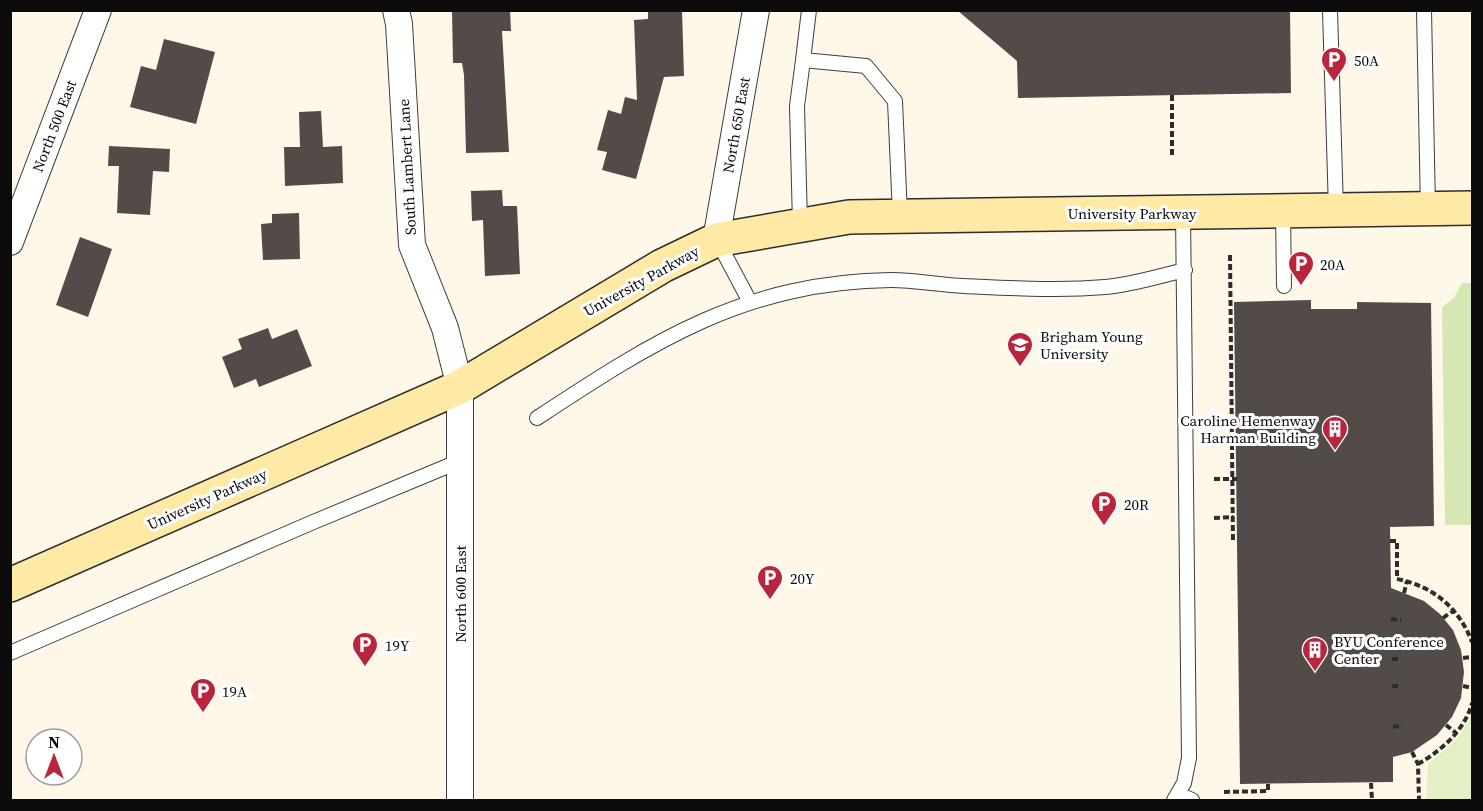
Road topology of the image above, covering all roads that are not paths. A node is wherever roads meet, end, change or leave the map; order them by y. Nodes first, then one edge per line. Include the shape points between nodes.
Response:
1 (98, 10) edge
2 (396, 10) edge
3 (756, 10) edge
4 (809, 10) edge
5 (1330, 10) edge
6 (1424, 10) edge
7 (803, 60) junction
8 (1473, 208) edge
9 (1428, 209) junction
10 (1336, 210) junction
11 (1283, 211) junction
12 (1183, 213) junction
13 (900, 215) junction
14 (800, 224) junction
15 (12, 235) edge
16 (716, 240) junction
17 (1185, 270) junction
18 (1284, 286) dead end
19 (750, 302) junction
20 (460, 387) junction
21 (537, 418) dead end
22 (460, 462) junction
23 (10, 585) edge
24 (10, 653) edge
25 (1176, 797) edge
26 (460, 801) edge
27 (1192, 801) edge

1 - 15 street, North 500 East
2 - 20 street, South Lambert Lane via 412,245 445,328
3 - 16 street, North 650 East
4 - 7 lane
5 - 10 lane
6 - 9 lane
7 - 13 lane via 866,66 895,101
7 - 14 lane via 797,106
8 - 9 main road, University Parkway
9 - 10 main road, University Parkway
10 - 11 main road, University Parkway
11 - 12 main road, University Parkway
11 - 18 lane
12 - 13 main road, University Parkway
12 - 17 lane
13 - 14 main road, University Parkway
14 - 16 main road, University Parkway
16 - 19 lane
16 - 20 main road, University Parkway via 662,266
17 - 19 lane via 1106,287 963,286 892,280 822,285
17 - 25 lane via 1189,758 1184,783
19 - 21 lane via 690,325 612,368
20 - 22 street, North 600 East
20 - 23 main road, University Parkway
22 - 24 lane
22 - 26 street, North 600 East
25 - 27 lane

